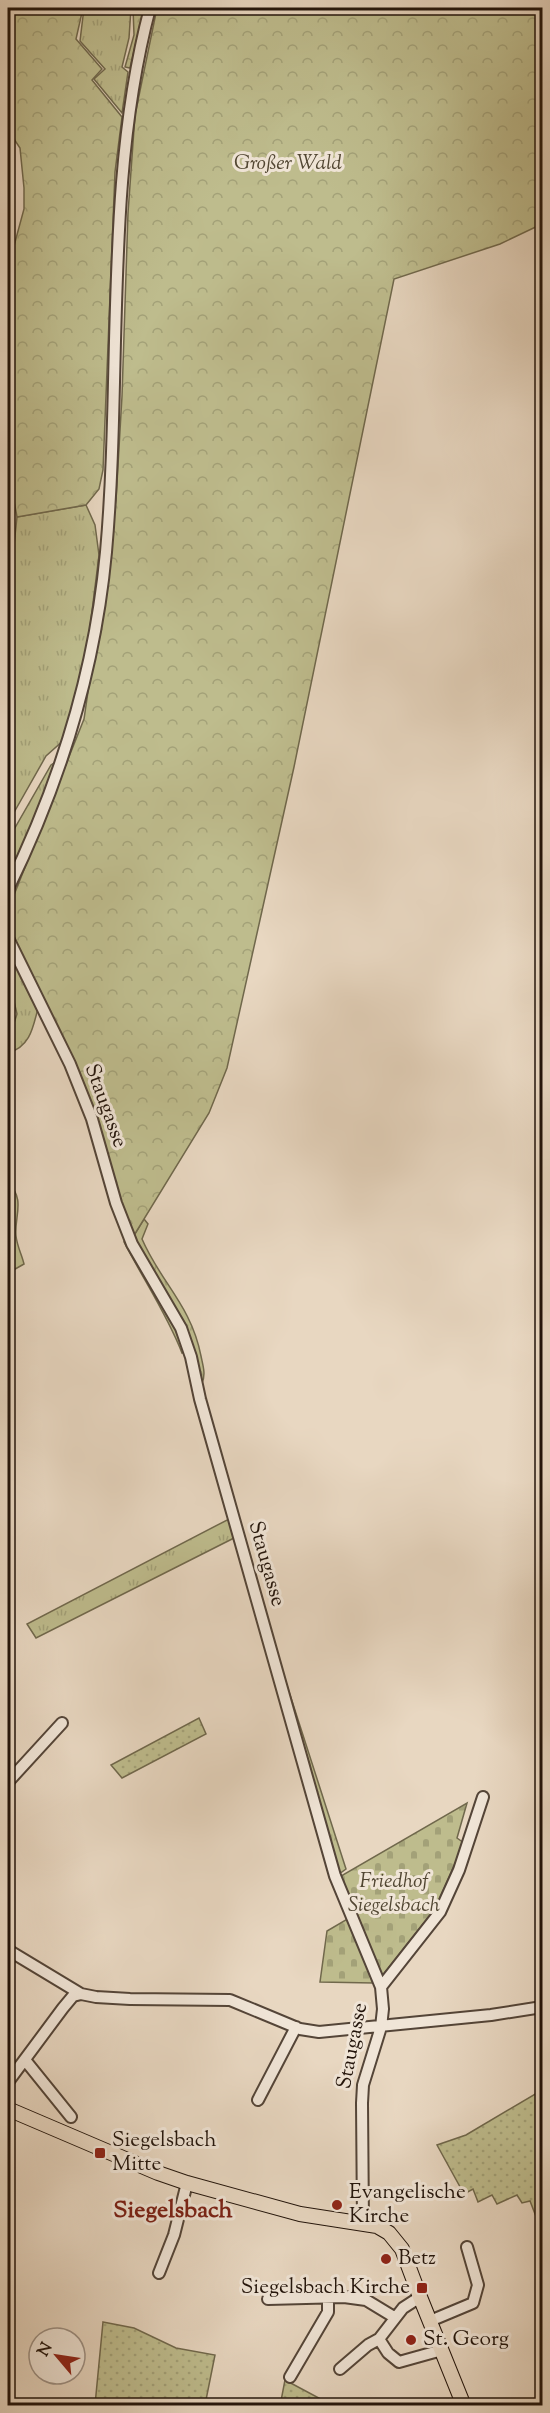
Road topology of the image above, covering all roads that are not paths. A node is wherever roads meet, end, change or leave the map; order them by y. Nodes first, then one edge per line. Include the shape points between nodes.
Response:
1 (150, 8) edge
2 (8, 889) edge
3 (8, 938) edge
4 (62, 1723) dead end
5 (8, 1782) edge
6 (483, 1797) dead end
7 (8, 1950) edge
8 (381, 1987) junction
9 (81, 1994) junction
10 (543, 2007) edge
11 (381, 2027) junction
12 (296, 2028) junction
13 (25, 2060) junction
14 (8, 2082) edge
15 (258, 2100) dead end
16 (8, 2109) edge
17 (71, 2116) dead end
18 (187, 2183) junction
19 (363, 2223) junction
20 (467, 2247) dead end
21 (159, 2273) dead end
22 (420, 2297) junction
23 (328, 2298) junction
24 (268, 2299) dead end
25 (394, 2318) junction
26 (430, 2321) junction
27 (379, 2339) junction
28 (442, 2350) junction
29 (340, 2369) dead end
30 (290, 2377) dead end
31 (464, 2406) edge

1 - 2 street via 134,86 125,160 106,554 89,665 79,707 45,805
3 - 8 street, Staugasse via 70,1064 132,1244 181,1328 316,1815 335,1876
4 - 5 street
6 - 8 street via 459,1870 440,1912
7 - 9 street
8 - 11 street, Staugasse
9 - 12 street via 230,2000
9 - 13 street via 73,1996
10 - 11 street
11 - 12 street via 319,2032
11 - 19 street, Staugasse via 363,2085
12 - 15 street
13 - 14 street
13 - 17 street
16 - 18 main road
18 - 19 main road via 303,2214
18 - 21 street via 174,2235
19 - 22 main road via 389,2233 402,2249
20 - 26 street via 478,2285 473,2303
22 - 25 street via 409,2302
22 - 26 main road
23 - 24 street
23 - 25 street via 366,2300
23 - 30 street via 328,2312
25 - 27 street
26 - 28 main road
27 - 28 street via 388,2354 399,2362
27 - 29 street
28 - 31 main road

